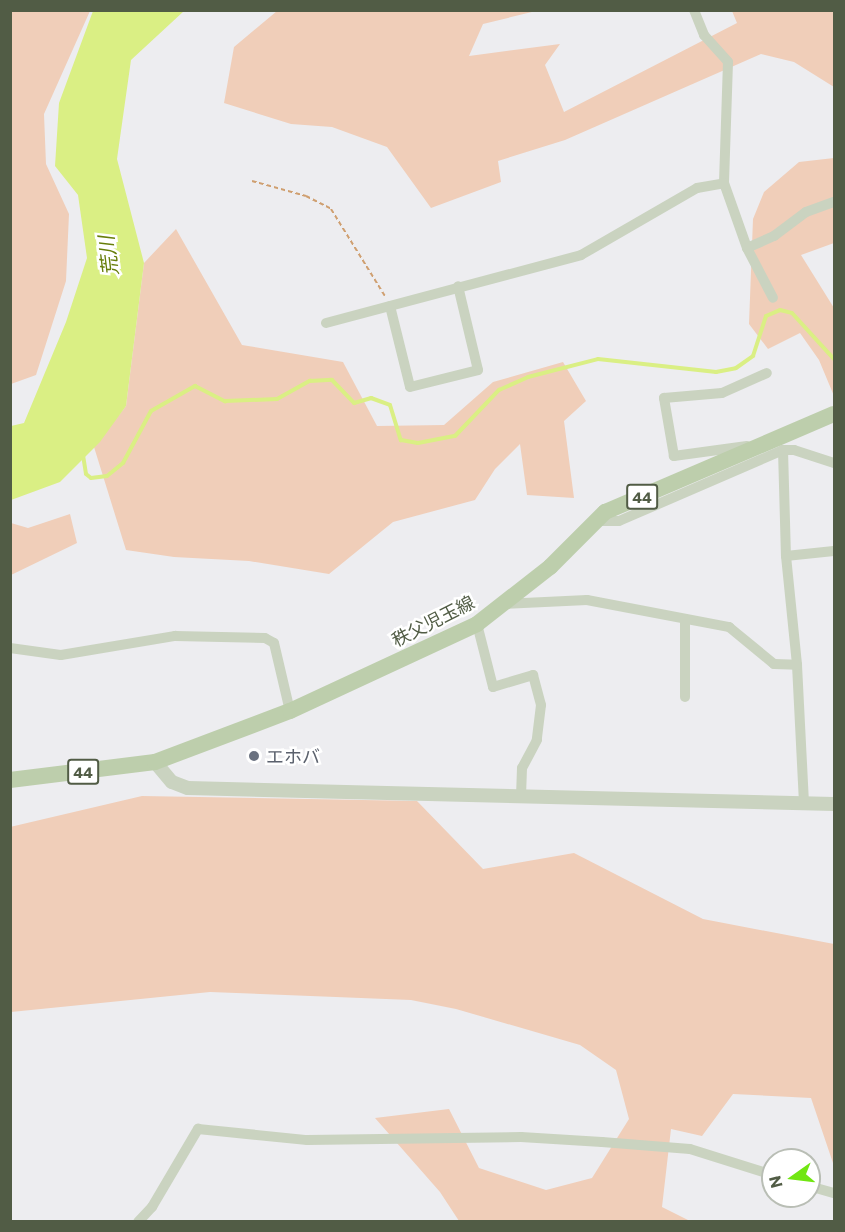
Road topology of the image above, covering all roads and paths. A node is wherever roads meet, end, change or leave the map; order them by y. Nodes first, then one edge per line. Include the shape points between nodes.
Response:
1 (694, 10) edge
2 (252, 182) dead end
3 (724, 183) junction
4 (834, 202) edge
5 (747, 248) junction
6 (459, 286) junction
7 (773, 298) dead end
8 (404, 301) junction
9 (390, 306) junction
10 (326, 323) dead end
11 (768, 373) dead end
12 (834, 414) edge
13 (764, 444) junction
14 (783, 450) junction
15 (834, 463) edge
16 (597, 521) junction
17 (834, 551) edge
18 (786, 556) junction
19 (504, 604) junction
20 (686, 619) junction
21 (477, 624) junction
22 (10, 648) edge
23 (797, 665) junction
24 (685, 697) dead end
25 (290, 711) junction
26 (155, 762) junction
27 (10, 780) edge
28 (521, 794) junction
29 (804, 803) junction
30 (834, 804) edge
31 (761, 1170) edge
32 (138, 1221) edge

1 - 3 street via 704,35 728,62
2 - 8 path via 306,196 331,209 385,296
3 - 5 street
3 - 6 street via 697,188 581,255
4 - 5 street via 806,212 774,236
5 - 7 street
6 - 8 street
6 - 9 street via 478,370 410,387
8 - 9 street
9 - 10 street
11 - 13 street via 722,393 664,398 674,456
12 - 13 main road, 秩父児玉線 / 44
13 - 16 main road, 秩父児玉線 / 44 via 605,512
14 - 15 street
14 - 16 street via 620,521
14 - 18 street
16 - 19 main road, 秩父児玉線 / 44
17 - 18 street
18 - 23 street
19 - 20 street via 587,600
19 - 21 main road, 秩父児玉線 / 44
20 - 23 street via 729,627 774,664
20 - 24 street
21 - 25 main road, 秩父児玉線 / 44
21 - 28 street via 493,687 533,675 540,705 537,740 522,768
22 - 25 street via 61,655 175,636 265,638 274,643
23 - 29 street
25 - 26 main road, 秩父児玉線 / 44
26 - 27 main road, 秩父児玉線 / 44
26 - 28 street via 172,782 188,788
28 - 29 street
29 - 30 street
31 - 32 street via 690,1149 624,1143 521,1137 307,1140 198,1129 152,1207

